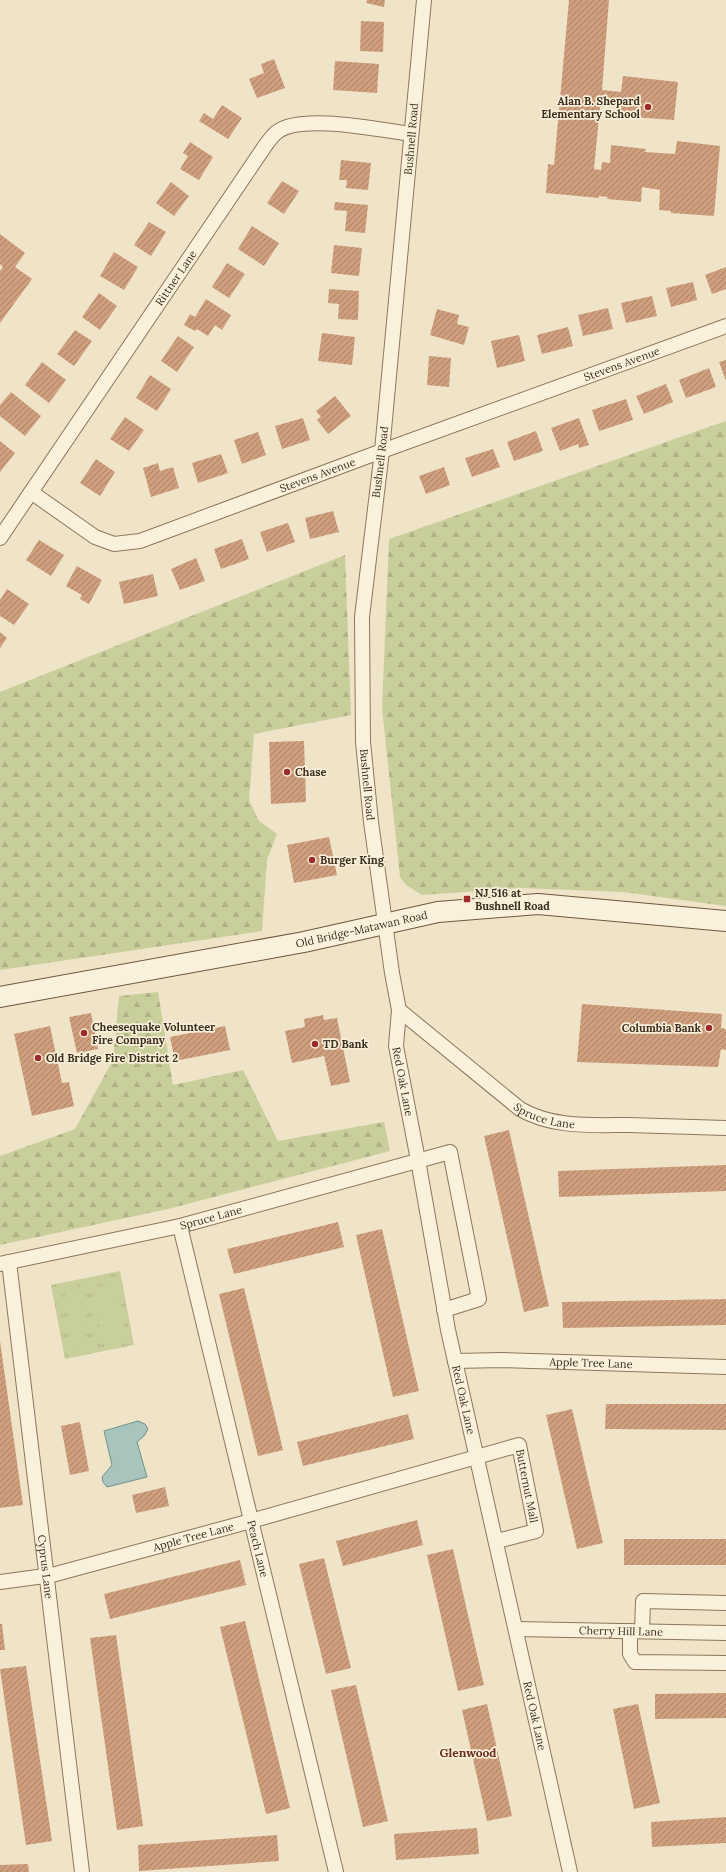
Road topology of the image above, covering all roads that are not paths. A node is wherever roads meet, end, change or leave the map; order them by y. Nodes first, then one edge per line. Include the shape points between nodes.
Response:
1 (424, 0) edge
2 (411, 134) junction
3 (726, 326) edge
4 (382, 451) junction
5 (30, 492) junction
6 (0, 538) edge
7 (726, 922) edge
8 (386, 923) junction
9 (0, 997) edge
10 (399, 1010) junction
11 (726, 1128) edge
12 (418, 1160) junction
13 (180, 1226) junction
14 (4, 1263) edge
15 (444, 1310) junction
16 (455, 1361) junction
17 (726, 1367) edge
18 (477, 1456) junction
19 (251, 1521) junction
20 (497, 1541) junction
21 (46, 1576) junction
22 (0, 1582) edge
23 (726, 1603) edge
24 (516, 1629) junction
25 (636, 1631) junction
26 (726, 1633) edge
27 (726, 1662) edge
28 (82, 1872) edge
29 (336, 1872) edge
30 (570, 1872) edge

1 - 2 street, Bushnell Road
2 - 4 street, Bushnell Road
2 - 5 street, Rittner Lane via 322,123 297,124 277,132
3 - 4 street, Stevens Avenue
4 - 5 street, Stevens Avenue via 140,541 114,544 95,537
4 - 8 street, Bushnell Road via 362,617 363,734 371,822
5 - 6 street, Rittner Lane
7 - 8 main road, Old Bridge-Matawan Road via 538,904 438,912
8 - 9 main road, Old Bridge-Matawan Road via 304,942
8 - 10 street, Red Oak Lane
10 - 11 street, Spruce Lane via 520,1109 532,1116 573,1124
10 - 12 street, Red Oak Lane via 396,1046
12 - 13 street, Spruce Lane
12 - 15 street, Red Oak Lane
12 - 15 street, Spruce Lane via 450,1152 479,1299
13 - 14 street, Spruce Lane
13 - 19 street, Peach Lane
14 - 21 street, Cyprus Lane
15 - 16 street, Red Oak Lane
16 - 17 street, Apple Tree Lane via 502,1360
16 - 18 street, Red Oak Lane
18 - 19 street, Apple Tree Lane
18 - 20 street, Red Oak Lane
18 - 20 street, Butternut Mall via 519,1445 536,1531
19 - 21 street, Apple Tree Lane
19 - 29 street, Peach Lane
20 - 24 street, Red Oak Lane
21 - 22 street, Apple Tree Lane
21 - 28 street, Cyprus Lane
23 - 25 street via 643,1601
24 - 25 street, Cherry Hill Lane
24 - 30 street, Red Oak Lane
25 - 26 street, Cherry Hill Lane
25 - 27 street via 630,1654 635,1662

